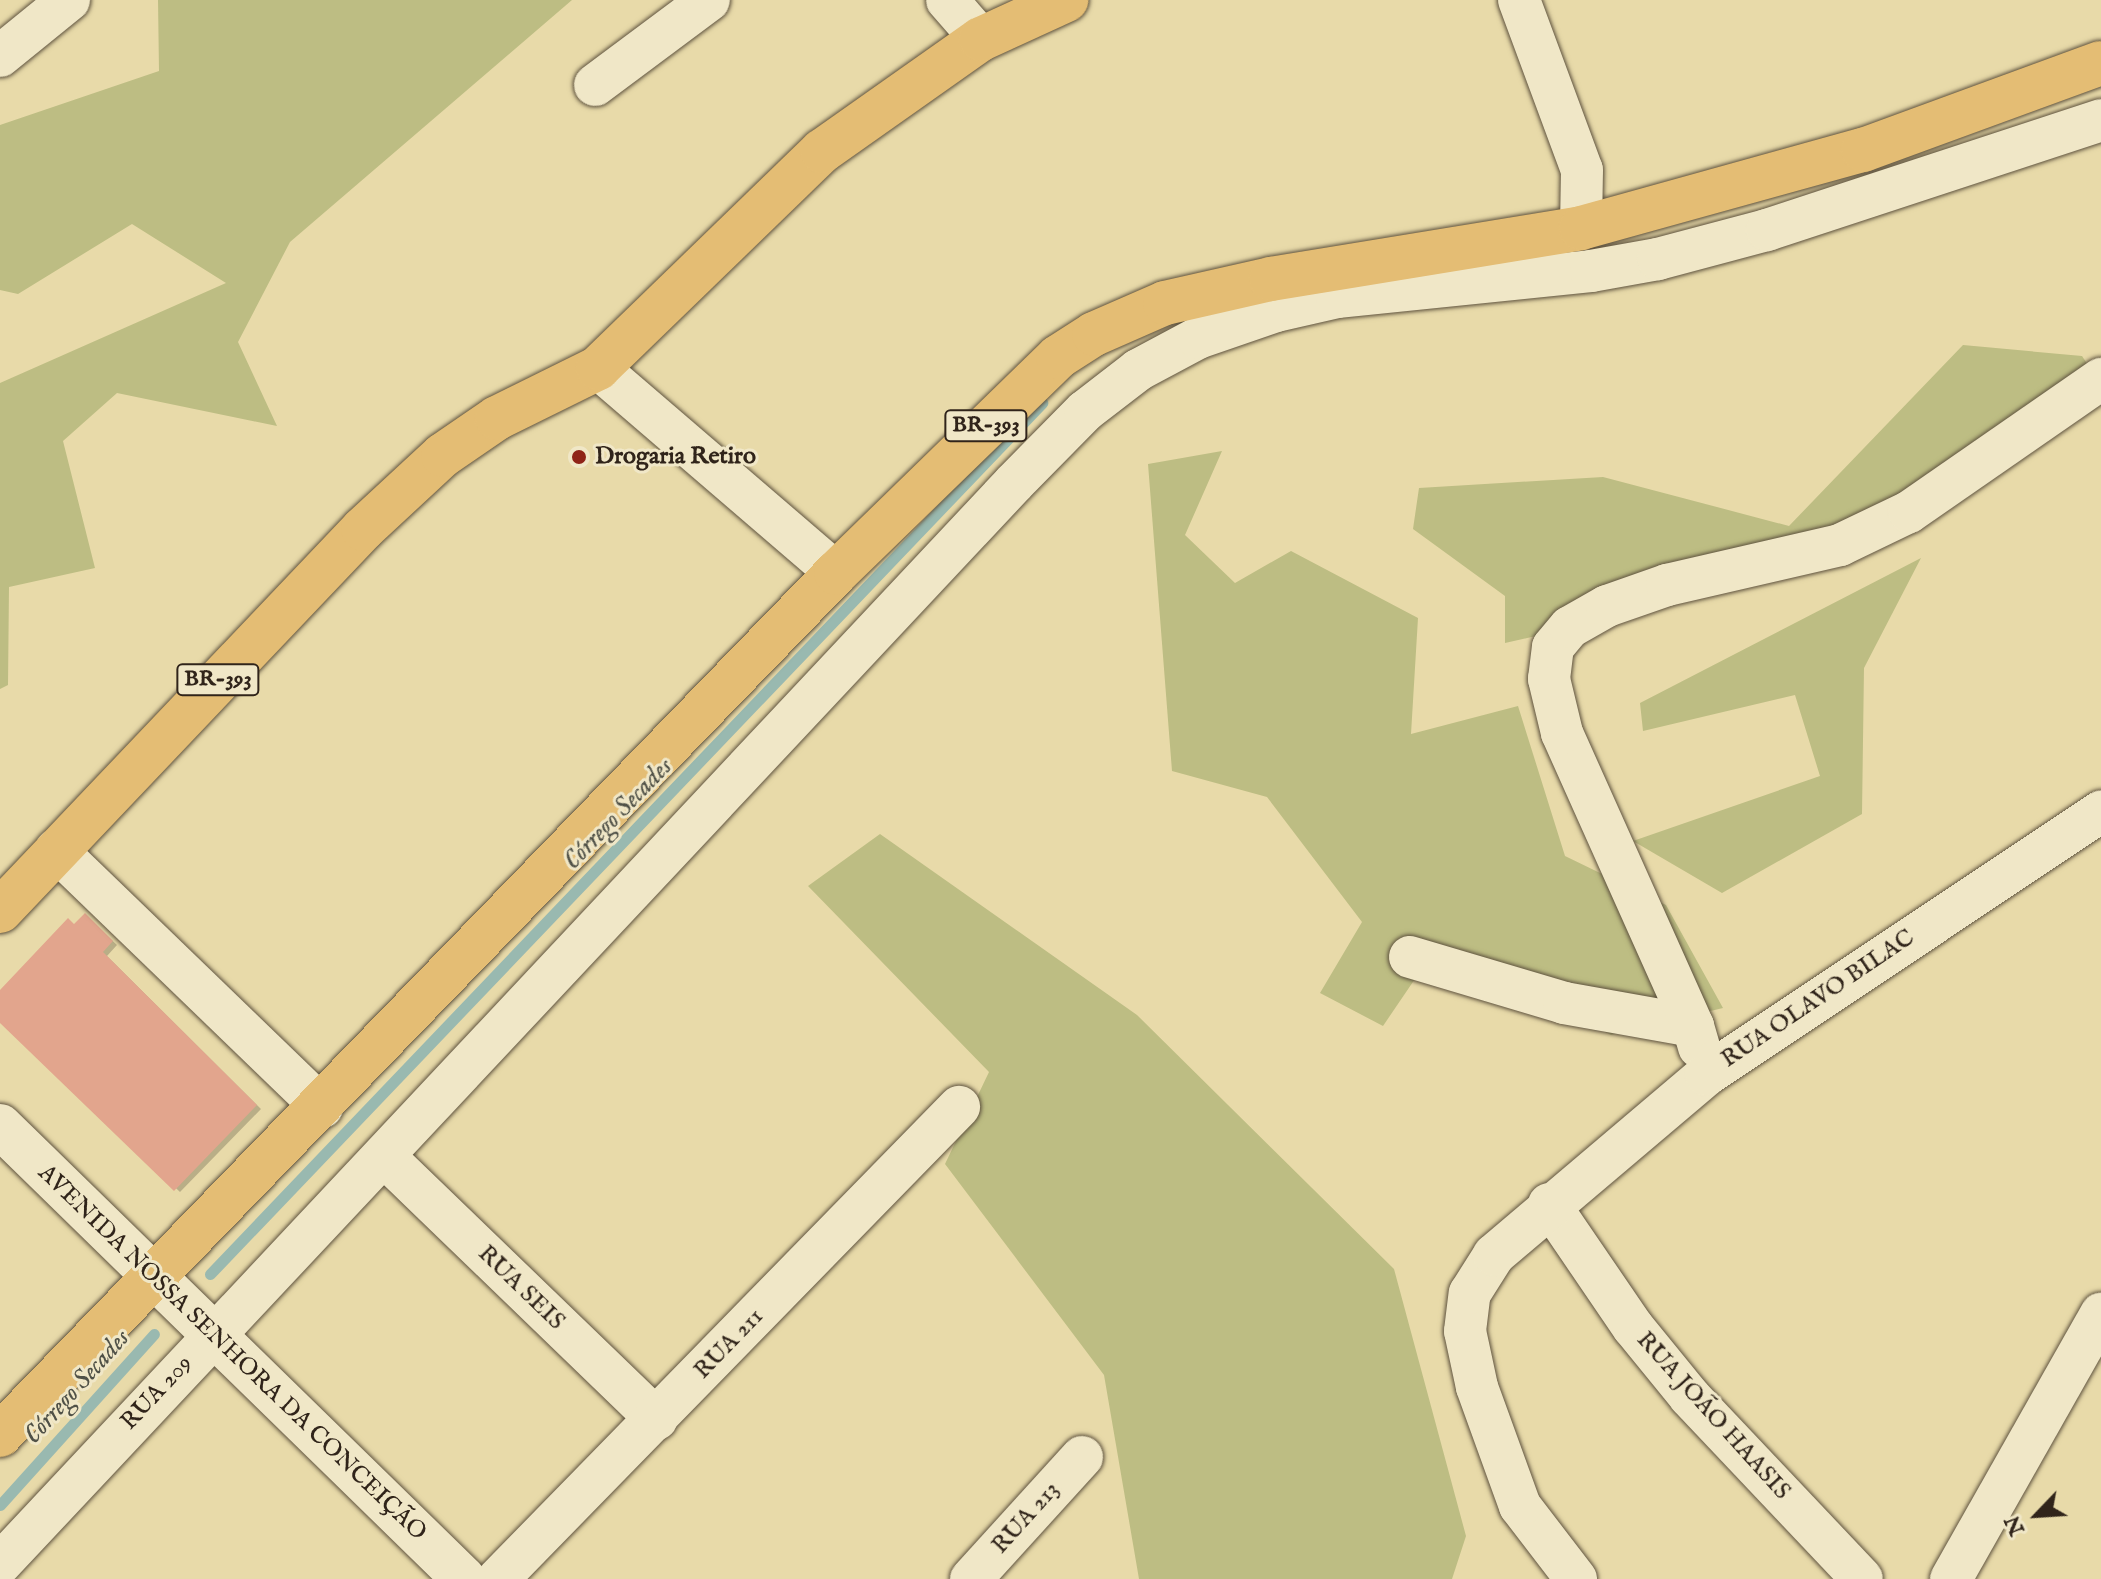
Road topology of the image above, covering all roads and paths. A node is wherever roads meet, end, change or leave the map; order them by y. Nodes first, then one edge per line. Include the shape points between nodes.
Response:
1 (709, 0) edge
2 (947, 0) edge
3 (1066, 0) edge
4 (1519, 0) edge
5 (49, 6) edge
6 (981, 39) junction
7 (0, 56) edge
8 (2101, 63) edge
9 (595, 85) dead end
10 (2101, 120) edge
11 (1581, 228) junction
12 (598, 368) junction
13 (2101, 379) edge
14 (836, 573) junction
15 (2101, 812) edge
16 (56, 850) junction
17 (6, 891) edge
18 (1410, 957) dead end
19 (1693, 1026) junction
20 (1706, 1075) junction
21 (322, 1107) junction
22 (959, 1107) dead end
23 (0, 1126) edge
24 (386, 1158) junction
25 (1549, 1204) junction
26 (161, 1282) junction
27 (2101, 1314) edge
28 (207, 1326) junction
29 (656, 1419) junction
30 (0, 1435) edge
31 (1082, 1457) dead end
32 (0, 1564) edge
33 (464, 1579) edge
34 (498, 1579) edge
35 (971, 1579) edge
36 (1576, 1579) edge
37 (1862, 1579) edge
38 (1951, 1579) edge

1 - 9 street
2 - 6 street
3 - 6 main road, BR-393
4 - 11 street via 1582,170
5 - 7 street
6 - 12 main road, BR-393 via 822,151
8 - 11 main road, BR-393 via 1863,150
10 - 24 street, RUA 209 via 1767,230 1658,259 1591,271 1337,297 1198,338 1138,370 1085,411 1014,483
11 - 14 main road, BR-393 via 1271,279 1165,303 1094,334 1058,357
12 - 14 street
12 - 16 main road, BR-393 via 497,418 443,455 363,529
13 - 19 street via 1895,519 1840,545 1667,585 1607,606 1570,627 1553,647 1549,679 1562,733
14 - 21 main road, BR-393
15 - 20 street, RUA OLAVO BILAC
16 - 17 main road, BR-393
16 - 21 street
18 - 19 street via 1564,1003
19 - 20 street
20 - 25 street, RUA OLAVO BILAC
21 - 26 main road, BR-393
22 - 29 street, RUA 211
23 - 26 street, AVENIDA NOSSA SENHORA DA CONCEIÇÃO
24 - 28 street, RUA 209
24 - 29 street, RUA SEIS
25 - 36 street, RUA OLAVO BILAC via 1494,1255 1470,1293 1465,1331 1498,1458 1520,1506
25 - 37 street, RUA JOÃO HAASIS via 1633,1327 1690,1397
26 - 28 street, AVENIDA NOSSA SENHORA DA CONCEIÇÃO
26 - 30 main road, BR-393
27 - 38 street
28 - 32 street, RUA 209
28 - 33 street, AVENIDA NOSSA SENHORA DA CONCEIÇÃO
29 - 34 street, RUA 211
31 - 35 street, RUA 213

